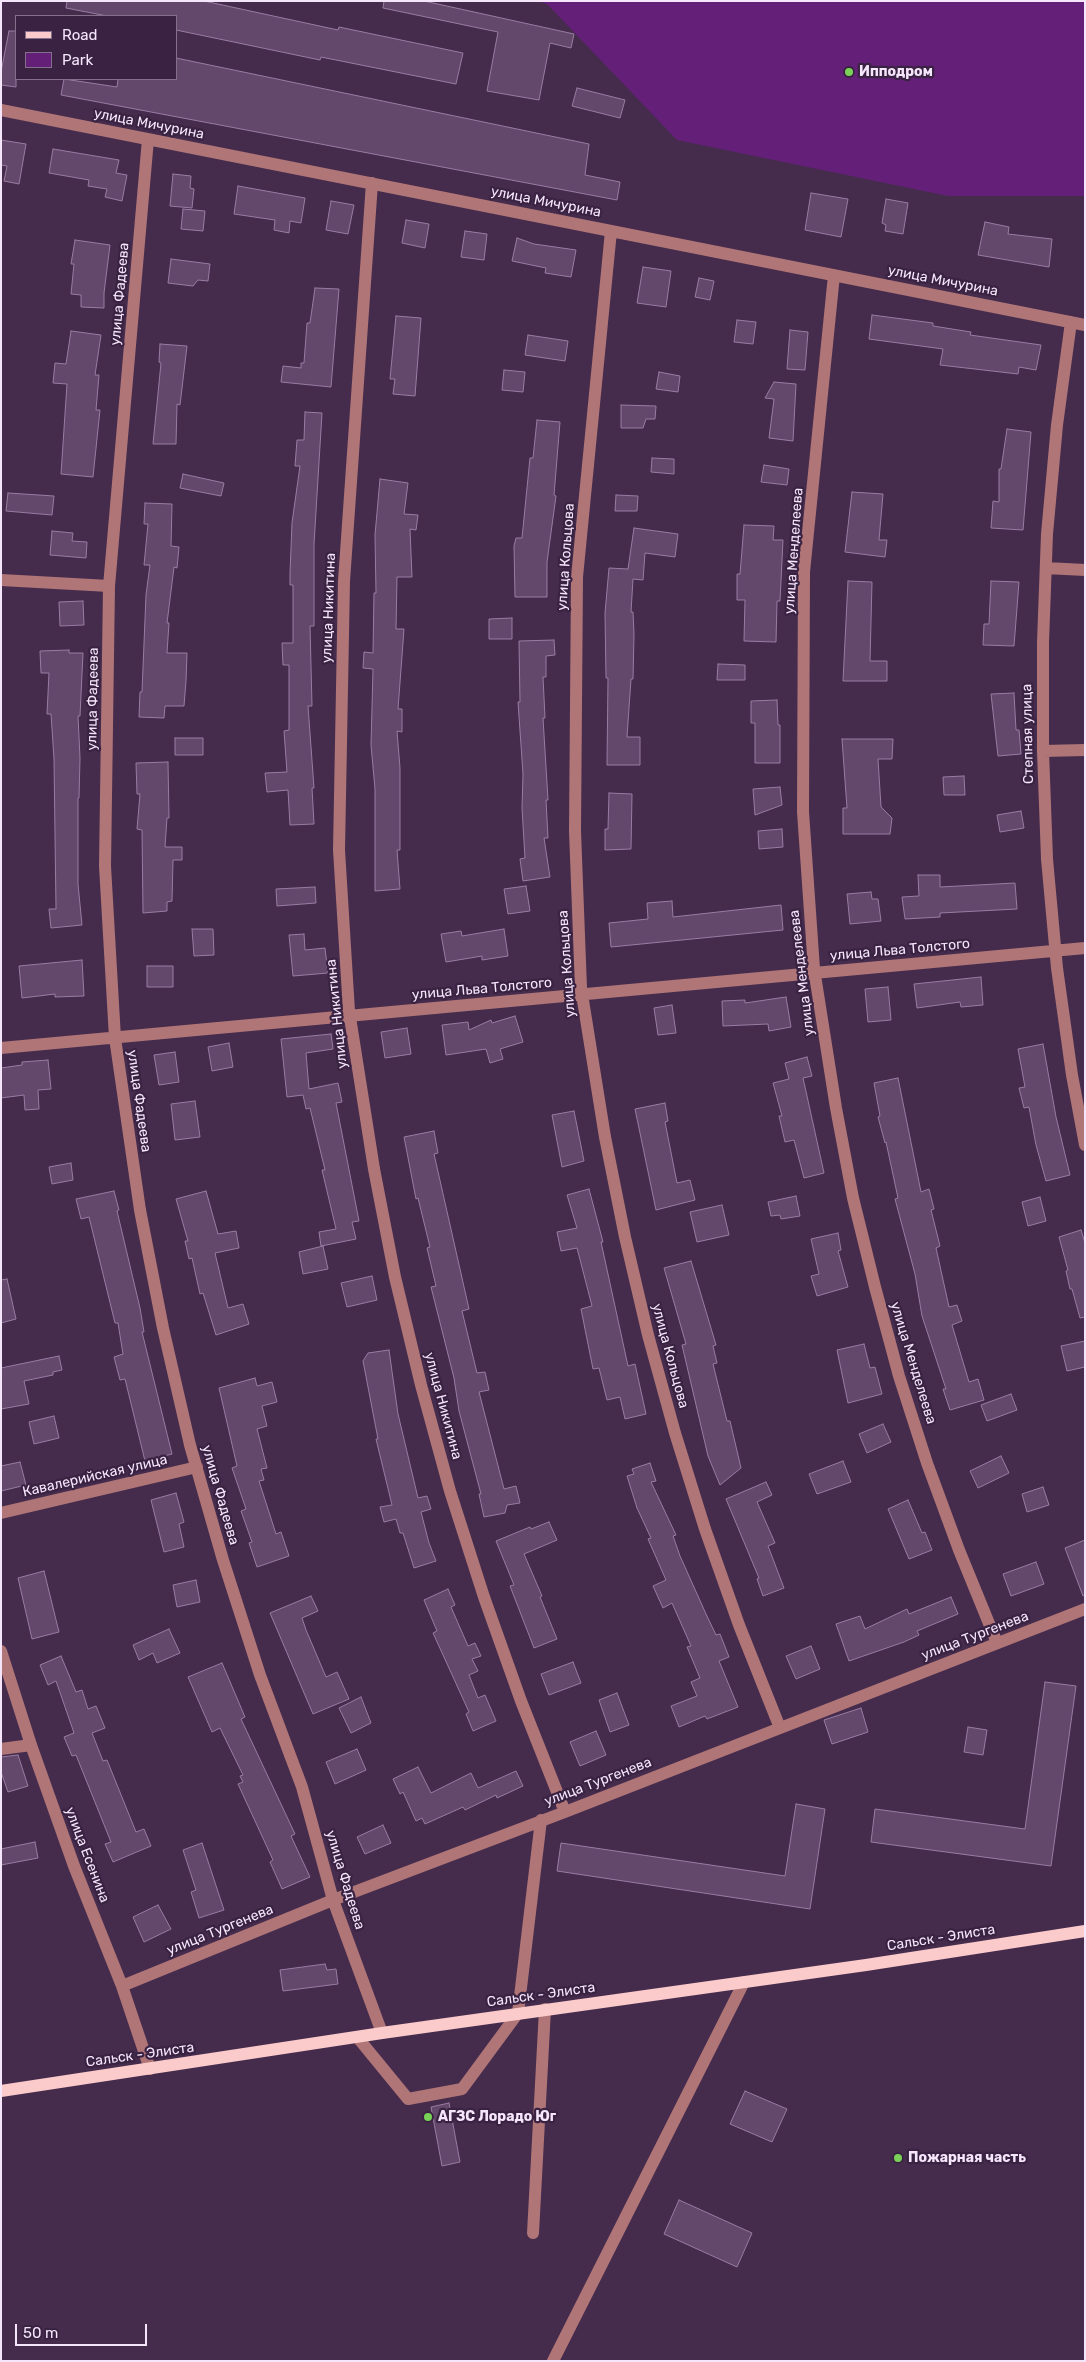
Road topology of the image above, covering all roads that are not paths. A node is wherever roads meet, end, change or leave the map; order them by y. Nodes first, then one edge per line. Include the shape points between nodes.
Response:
1 (1, 110) edge
2 (148, 139) junction
3 (372, 183) junction
4 (611, 231) junction
5 (834, 275) junction
6 (1071, 322) junction
7 (1085, 325) edge
8 (1046, 568) junction
9 (1085, 570) edge
10 (1, 580) edge
11 (110, 586) junction
12 (1085, 750) edge
13 (1043, 751) junction
14 (1085, 948) edge
15 (1056, 951) junction
16 (814, 973) junction
17 (582, 995) junction
18 (350, 1016) junction
19 (115, 1038) junction
20 (1, 1048) edge
21 (1085, 1145) edge
22 (197, 1467) junction
23 (1, 1513) edge
24 (1085, 1609) edge
25 (997, 1643) junction
26 (1, 1651) edge
27 (780, 1728) junction
28 (31, 1745) junction
29 (1, 1749) edge
30 (566, 1812) junction
31 (541, 1820) junction
32 (333, 1900) junction
33 (1085, 1931) edge
34 (744, 1982) junction
35 (122, 1986) junction
36 (545, 2010) junction
37 (518, 2013) junction
38 (382, 2033) junction
39 (358, 2038) junction
40 (150, 2069) junction
41 (1, 2091) edge
42 (533, 2233) dead end
43 (553, 2361) edge

1 - 2 street, улица Мичурина
2 - 3 street, улица Мичурина
2 - 11 street, улица Фадеева
3 - 4 street, улица Мичурина
3 - 18 street, улица Никитина via 344,581 339,850
4 - 5 street, улица Мичурина
4 - 17 street, улица Кольцова via 577,577 575,831
5 - 6 street, улица Мичурина
5 - 16 street, улица Менделеева via 804,572 803,812
6 - 7 street, улица Мичурина
6 - 8 street, Степная улица via 1057,425
8 - 9 street
8 - 13 street, Степная улица
10 - 11 street
11 - 19 street, улица Фадеева via 105,866
12 - 13 street
13 - 15 street, Степная улица
14 - 15 street, улица Льва Толстого
15 - 16 street, улица Льва Толстого
15 - 21 street, Степная улица via 1072,1075
16 - 17 street, улица Льва Толстого
16 - 25 street, улица Менделеева via 836,1108 875,1287 928,1463
17 - 18 street, улица Льва Толстого
17 - 27 street, улица Кольцова via 606,1146 648,1335 705,1530
18 - 19 street, улица Льва Толстого
18 - 30 street, улица Никитина via 395,1277 450,1492 521,1701
19 - 20 street, улица Льва Толстого
19 - 22 street, улица Фадеева via 140,1210 163,1328
22 - 23 street, Кавалерийская улица
22 - 32 street, улица Фадеева via 260,1675 302,1788
24 - 25 street, улица Тургенева
25 - 27 street, улица Тургенева
26 - 28 street, улица Есенина
27 - 30 street, улица Тургенева
28 - 29 street
28 - 35 street, улица Есенина via 74,1866
30 - 31 street, улица Тургенева
31 - 32 street, улица Тургенева
31 - 37 street
32 - 35 street, улица Тургенева
32 - 38 street, улица Фадеева
33 - 34 main road, Сальск - Элиста
34 - 36 main road, Сальск - Элиста
34 - 43 street
35 - 40 street, улица Есенина
36 - 37 main road, Сальск - Элиста
36 - 42 street
37 - 38 main road, Сальск - Элиста
37 - 39 street via 462,2089 408,2099
38 - 39 main road, Сальск - Элиста
39 - 40 main road, Сальск - Элиста
40 - 41 main road, Сальск - Элиста

